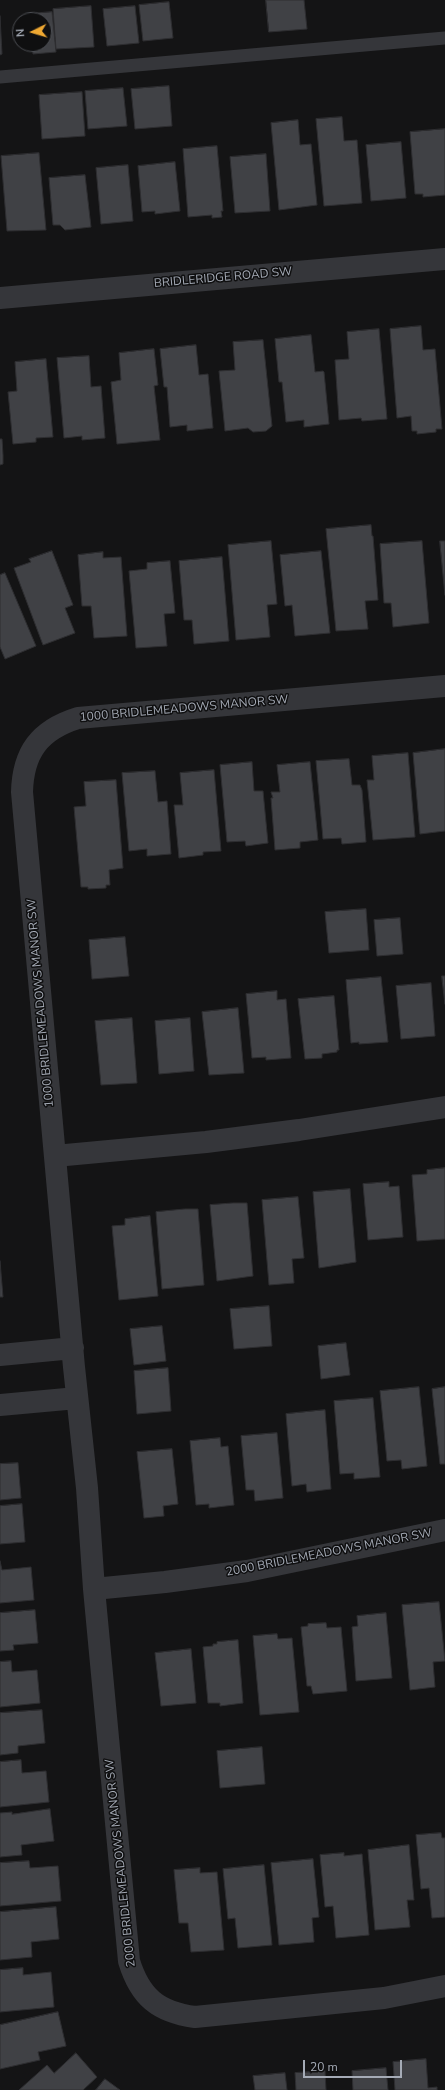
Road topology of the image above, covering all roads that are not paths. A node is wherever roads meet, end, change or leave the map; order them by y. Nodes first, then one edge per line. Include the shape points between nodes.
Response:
1 (445, 38) edge
2 (0, 77) edge
3 (445, 259) edge
4 (0, 298) edge
5 (445, 686) edge
6 (445, 1107) edge
7 (55, 1156) junction
8 (0, 1355) edge
9 (73, 1358) junction
10 (77, 1398) junction
11 (0, 1405) edge
12 (445, 1530) edge
13 (94, 1589) junction
14 (445, 1986) edge

1 - 2 lane
3 - 4 street, BRIDLERIDGE ROAD SW
5 - 7 street, 1000 BRIDLEMEADOWS MANOR SW via 78,718 51,729 32,748 22,777 22,792
6 - 7 street via 206,1142
7 - 9 street, 1000 BRIDLEMEADOWS MANOR SW
8 - 9 street
9 - 10 street, 2000 BRIDLEMEADOWS MANOR SW
10 - 11 street
10 - 13 street, 2000 BRIDLEMEADOWS MANOR SW
12 - 13 street, 2000 BRIDLEMEADOWS MANOR SW via 247,1571
13 - 14 street, 2000 BRIDLEMEADOWS MANOR SW via 129,1962 138,1984 146,1994 157,2005 175,2014 194,2017 384,1998

